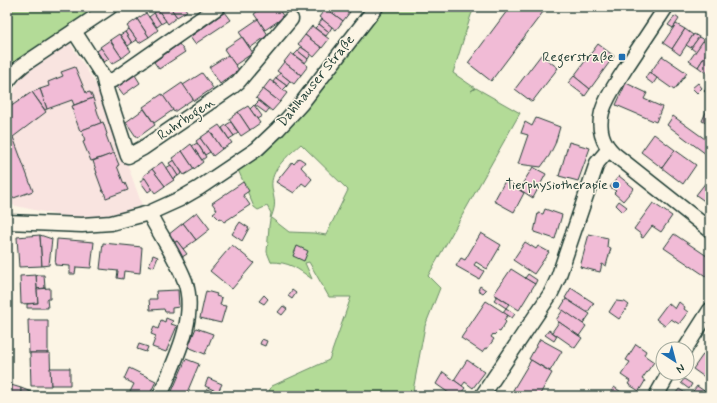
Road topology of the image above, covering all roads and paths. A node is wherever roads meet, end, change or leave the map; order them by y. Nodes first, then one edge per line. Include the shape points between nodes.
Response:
1 (110, 7) edge
2 (218, 7) edge
3 (376, 7) edge
4 (666, 7) edge
5 (291, 19) dead end
6 (74, 31) junction
7 (7, 82) edge
8 (105, 83) junction
9 (609, 149) junction
10 (149, 213) junction
11 (7, 222) edge
12 (710, 230) edge
13 (710, 310) edge
14 (690, 341) edge
15 (664, 381) edge
16 (160, 396) edge
17 (482, 396) edge
18 (656, 396) edge

1 - 6 street
2 - 8 street
3 - 10 street, Dahlhauser Straße via 278,130 257,149 195,190
4 - 9 street via 616,83 602,112 602,138
5 - 8 street, Ruhrbogen via 238,82 128,156
6 - 7 street via 23,65
6 - 8 street, Ruhrbogen via 98,67
9 - 12 street
9 - 17 street via 597,163 551,293
10 - 11 street, Dahlhauser Straße via 106,224
10 - 16 street via 185,280 188,293 189,314 185,332
13 - 14 street
15 - 18 street

